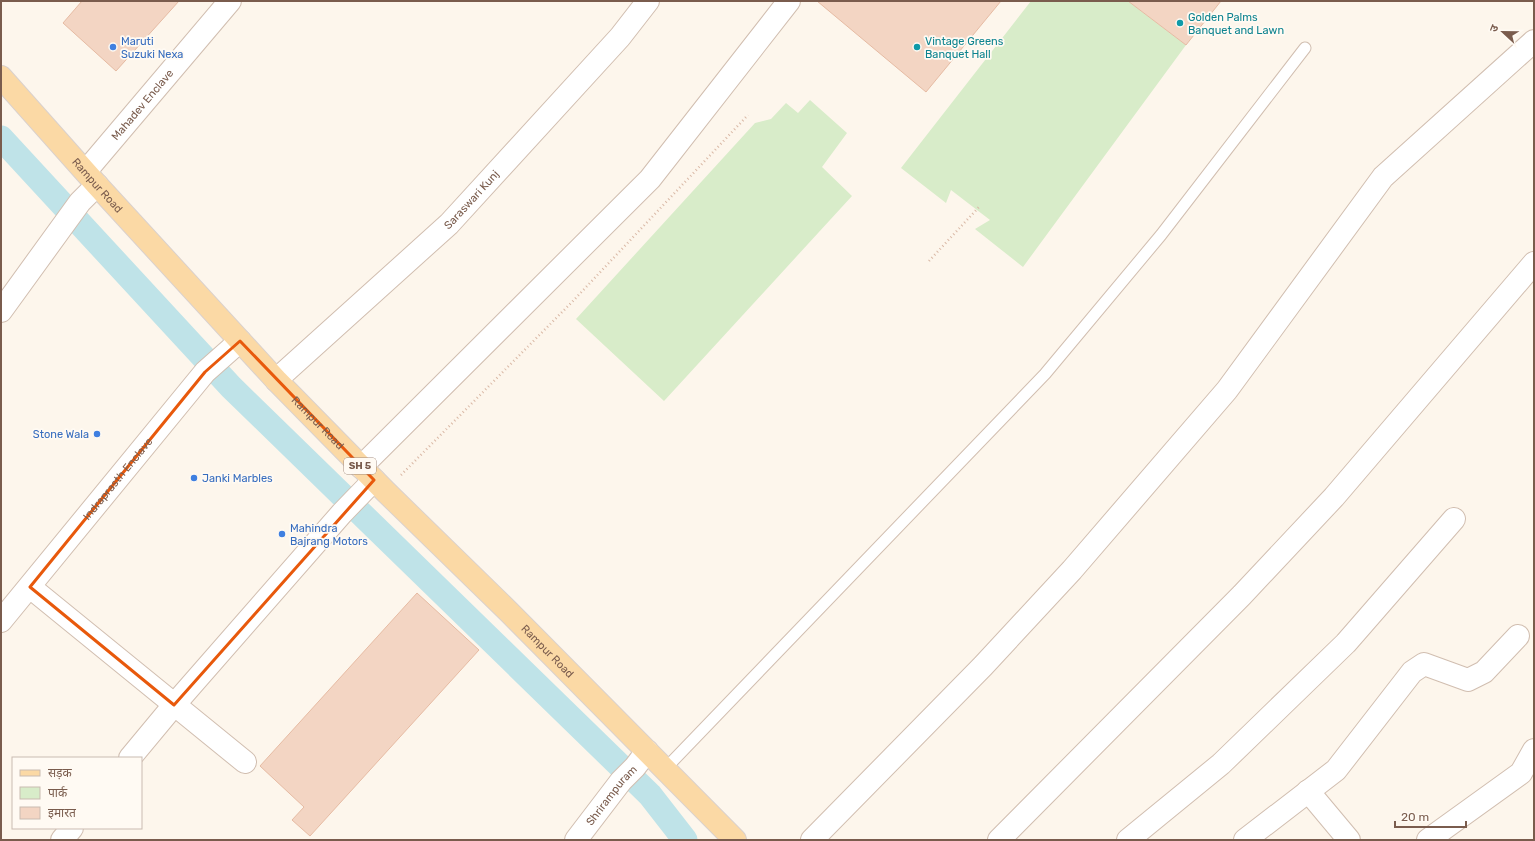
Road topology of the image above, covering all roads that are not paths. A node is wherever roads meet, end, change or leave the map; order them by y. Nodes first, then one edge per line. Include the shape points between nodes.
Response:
1 (230, 1) edge
2 (648, 1) edge
3 (789, 1) edge
4 (1534, 41) edge
5 (1305, 48) dead end
6 (1, 77) edge
7 (91, 178) junction
8 (1534, 263) edge
9 (1, 311) edge
10 (240, 341) junction
11 (276, 380) junction
12 (370, 483) junction
13 (1454, 519) dead end
14 (30, 587) junction
15 (1, 621) edge
16 (1518, 636) dead end
17 (174, 705) junction
18 (1534, 750) edge
19 (131, 757) edge
20 (245, 762) dead end
21 (635, 766) junction
22 (665, 769) junction
23 (1308, 791) junction
24 (71, 829) edge
25 (62, 840) edge
26 (576, 840) edge
27 (735, 840) edge
28 (812, 840) edge
29 (999, 840) edge
30 (1128, 840) edge
31 (1245, 840) edge
32 (1348, 840) edge
33 (1428, 840) edge

1 - 7 street, Mahadev Enclave
2 - 11 street, Saraswari Kunj via 620,37 449,224
3 - 12 street via 650,179
4 - 28 street via 1383,177 1227,390 1072,570 977,672
5 - 22 lane via 1161,235 1045,374
6 - 7 main road, Rampur Road / SH 5
7 - 9 street, Mahadev Enclave via 80,202
7 - 10 main road, Rampur Road / SH 5
8 - 29 street via 1334,497
10 - 11 main road, Rampur Road / SH 5
10 - 14 street, Indraprasth Enclave via 212,366
11 - 12 main road, Rampur Road / SH 5
12 - 17 street
12 - 21 main road, Rampur Road / SH 5
13 - 30 street via 1346,643 1221,764
14 - 15 street, Indraprasth Enclave
14 - 17 street
16 - 23 street via 1484,672 1468,680 1424,664 1412,672 1336,770
17 - 19 street
17 - 20 street
18 - 33 street via 1521,773
21 - 22 main road, Rampur Road / SH 5
21 - 26 street, Shrirampuram
22 - 27 main road, Rampur Road / SH 5
23 - 31 street
23 - 32 street
24 - 25 street

